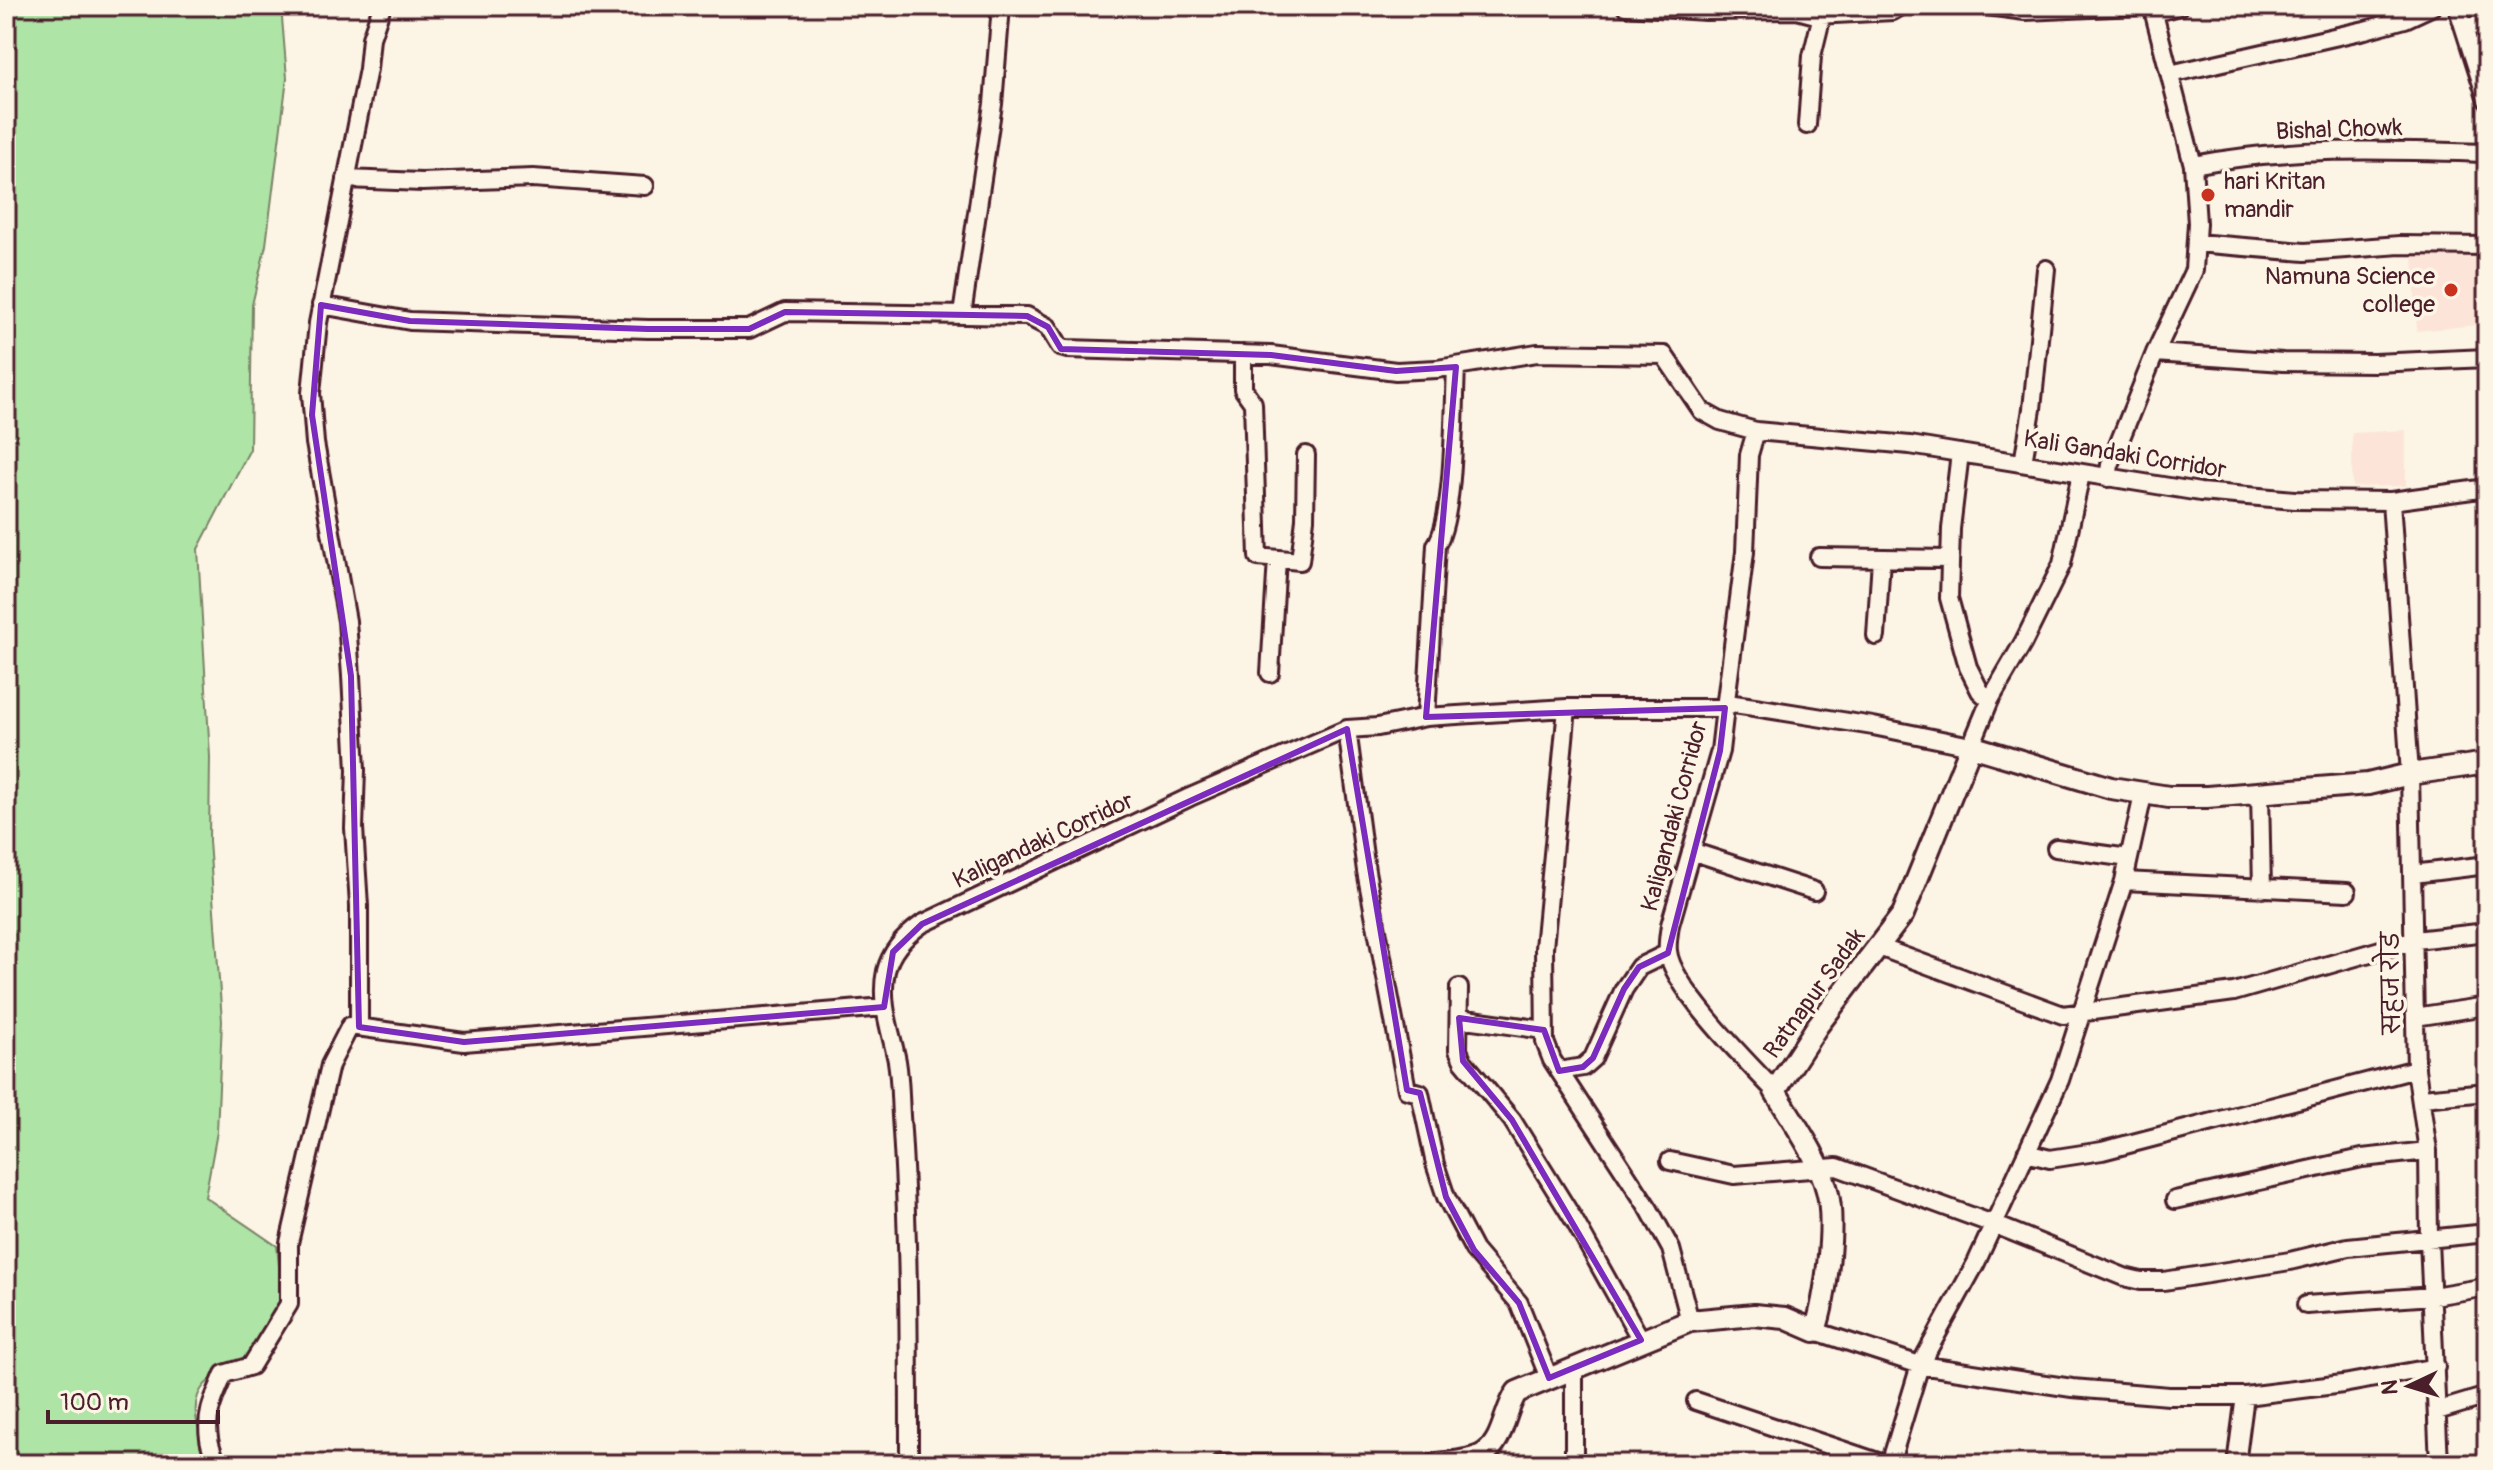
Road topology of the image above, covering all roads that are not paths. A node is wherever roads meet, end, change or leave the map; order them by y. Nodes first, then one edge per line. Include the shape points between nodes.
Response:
1 (382, 6) edge
2 (1001, 6) edge
3 (1625, 6) edge
4 (1901, 6) edge
5 (1987, 6) edge
6 (2136, 6) edge
7 (2179, 6) edge
8 (2433, 6) edge
9 (2457, 6) edge
10 (2153, 9) edge
11 (1822, 15) junction
12 (2487, 24) edge
13 (2464, 27) junction
14 (2170, 74) junction
15 (2484, 76) edge
16 (2487, 100) edge
17 (1807, 125) dead end
18 (2487, 153) edge
19 (2193, 165) junction
20 (346, 179) junction
21 (645, 186) dead end
22 (2196, 243) junction
23 (2487, 246) edge
24 (2046, 269) dead end
25 (321, 305) junction
26 (962, 315) junction
27 (2155, 353) junction
28 (1243, 354) junction
29 (2487, 358) edge
30 (1456, 367) junction
31 (1756, 431) junction
32 (1960, 453) junction
33 (1306, 455) dead end
34 (2023, 463) junction
35 (2081, 474) junction
36 (2108, 478) junction
37 (2487, 488) edge
38 (2391, 501) junction
39 (1819, 557) dead end
40 (1277, 559) junction
41 (1881, 559) junction
42 (1949, 559) junction
43 (1876, 636) dead end
44 (1270, 673) dead end
45 (1990, 700) junction
46 (1567, 708) junction
47 (1725, 708) junction
48 (1426, 717) junction
49 (1347, 729) junction
50 (1971, 746) junction
51 (2487, 763) edge
52 (2410, 774) junction
53 (2260, 793) junction
54 (2143, 795) junction
55 (2056, 848) dead end
56 (1691, 851) junction
57 (2129, 858) junction
58 (2487, 865) edge
59 (2413, 874) junction
60 (2124, 881) junction
61 (2262, 889) junction
62 (1814, 891) dead end
63 (2347, 892) dead end
64 (2487, 932) edge
65 (2415, 940) junction
66 (1879, 947) junction
67 (1668, 953) junction
68 (1459, 988) dead end
69 (2487, 1006) edge
70 (884, 1007) junction
71 (2082, 1013) junction
72 (2415, 1017) junction
73 (1459, 1018) junction
74 (359, 1027) junction
75 (1544, 1030) junction
76 (2416, 1069) junction
77 (1559, 1071) junction
78 (1775, 1091) junction
79 (2487, 1092) edge
80 (2422, 1098) junction
81 (2428, 1151) junction
82 (2026, 1153) junction
83 (1670, 1161) dead end
84 (1818, 1167) junction
85 (2175, 1200) dead end
86 (1993, 1224) junction
87 (2487, 1233) edge
88 (2429, 1240) junction
89 (2487, 1287) edge
90 (2433, 1296) junction
91 (2306, 1305) dead end
92 (1690, 1321) junction
93 (1815, 1331) junction
94 (1641, 1340) junction
95 (1920, 1365) junction
96 (2436, 1367) junction
97 (1574, 1368) junction
98 (1549, 1378) junction
99 (2245, 1396) junction
100 (2487, 1396) edge
101 (1696, 1401) dead end
102 (2437, 1411) junction
103 (215, 1464) edge
104 (909, 1464) edge
105 (1221, 1464) edge
106 (1314, 1464) edge
107 (1436, 1464) edge
108 (1574, 1464) edge
109 (1887, 1464) edge
110 (2236, 1464) edge
111 (2439, 1464) edge

1 - 20 street via 371,38
2 - 26 street via 993,104
3 - 11 street
4 - 11 street via 1893,11
5 - 6 street via 2025,11
7 - 10 street
8 - 14 street via 2329,39
9 - 13 street
10 - 14 street
11 - 17 street via 1812,56
12 - 13 street
13 - 15 street via 2475,66
14 - 19 street
15 - 16 street
18 - 19 street, Bishal Chowk via 2344,151
19 - 22 street
20 - 21 street via 533,178
20 - 25 street
22 - 23 street via 2305,252
22 - 27 street via 2194,270
24 - 34 street
25 - 26 street via 410,321 648,329 749,329 785,312
25 - 74 street via 312,415 347,621 356,770
26 - 28 street via 1027,316 1048,327 1067,349
27 - 29 street via 2344,363
27 - 36 street
28 - 30 street via 1396,371
28 - 40 street via 1243,389 1253,403 1258,557
30 - 31 street, Kali Gandaki Corridor via 1537,353 1664,355 1702,411
30 - 48 street via 1446,522 1436,545
31 - 32 street, Kali Gandaki Corridor
31 - 47 street, Kaligandaki Corridor via 1749,455 1745,552
32 - 34 street, Kali Gandaki Corridor
32 - 42 street
33 - 40 street via 1300,561
34 - 35 street, Kali Gandaki Corridor
35 - 36 street, Kali Gandaki Corridor
35 - 45 street via 2062,564
36 - 38 street, Kali Gandaki Corridor via 2295,500
37 - 38 street, Kali Gandaki Corridor
38 - 52 street, सहज रोड
39 - 41 street
40 - 44 street
41 - 42 street
41 - 43 street
42 - 45 street via 1949,598 1957,631 1968,667
45 - 50 street
46 - 47 street, Kaligandaki Corridor
46 - 48 street, Kaligandaki Corridor
46 - 75 street via 1544,948
47 - 50 street via 1761,708
47 - 56 street, Kaligandaki Corridor via 1720,751
48 - 49 street, Kaligandaki Corridor
49 - 70 street, Kaligandaki Corridor via 922,924 893,952
49 - 98 street via 1366,871 1407,1090 1420,1093 1446,1197 1474,1250 1519,1303
50 - 54 main road
50 - 66 main road, Ratnapur Sadak via 1903,914
51 - 52 main road
52 - 53 main road via 2368,784
52 - 59 street, सहज रोड
53 - 54 main road
53 - 61 street
54 - 57 street
55 - 57 street
56 - 62 street
56 - 67 street, Kaligandaki Corridor via 1670,925
57 - 60 street
58 - 59 street
59 - 65 street, सहज रोड
60 - 61 street
60 - 71 street
61 - 63 street
64 - 65 street
65 - 71 street via 2234,992
65 - 72 street, सहज रोड
66 - 71 street via 2048,1011
66 - 78 main road, Ratnapur Sadak
67 - 77 street via 1639,967 1593,1058 1583,1067
67 - 78 street via 1712,1023
68 - 73 street
69 - 72 street
70 - 74 street via 464,1042
70 - 104 street, Kaligandaki Corridor via 898,1064 908,1242
71 - 82 street via 2060,1080
72 - 76 street, सहज रोड
73 - 75 street
73 - 94 street via 1463,1061 1512,1120
74 - 103 street via 350,1026 330,1065 289,1243 289,1304 251,1366 224,1374 208,1409
75 - 77 street
76 - 80 street, सहज रोड
76 - 82 street via 2102,1151 2050,1159
77 - 92 street via 1671,1249
78 - 84 main road, Ratnapur Sadak
79 - 80 street
80 - 81 street, सहज रोड
81 - 85 street via 2362,1158
81 - 88 street, सहज रोड
82 - 86 street
83 - 84 street via 1734,1175
84 - 86 street via 1837,1167
84 - 93 main road, Ratnapur Sadak via 1831,1213 1823,1306
86 - 88 street via 2141,1281 2290,1261 2348,1247
86 - 95 street
87 - 88 street
88 - 90 street, सहज रोड
89 - 90 street
90 - 91 street
90 - 96 street, सहज रोड
92 - 93 main road via 1754,1315 1785,1318
92 - 94 main road
93 - 95 street
94 - 97 main road
95 - 99 street via 2072,1388
95 - 109 street
96 - 99 street
96 - 102 street, सहज रोड
97 - 98 main road
97 - 108 street
98 - 107 main road via 1517,1392 1486,1453
99 - 110 street
100 - 102 street
101 - 109 street
102 - 111 street, सहज रोड
105 - 106 street

